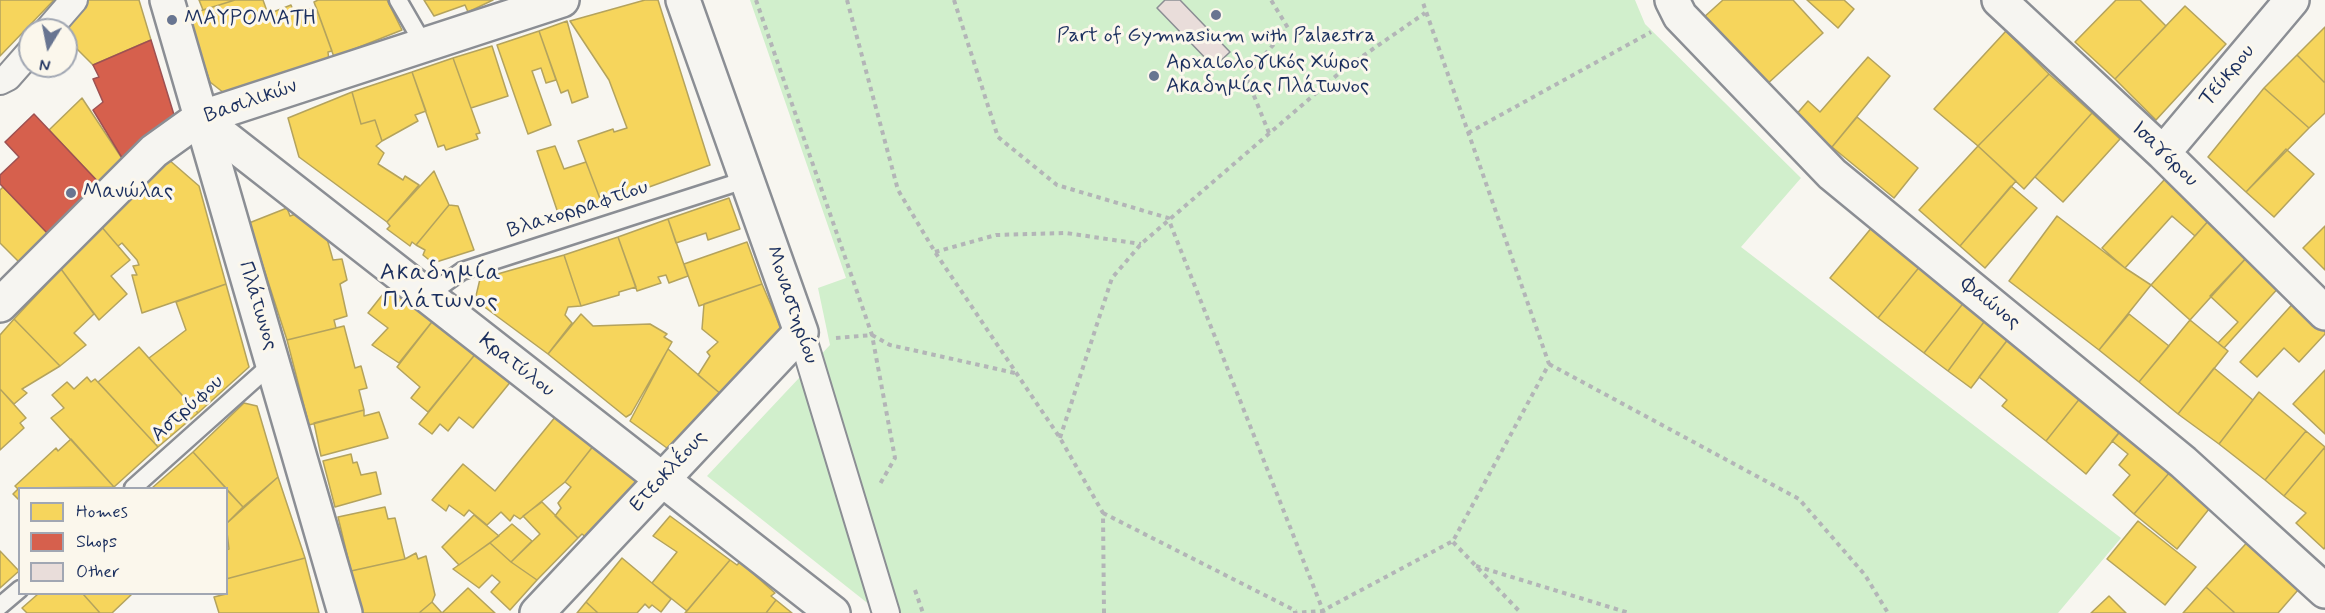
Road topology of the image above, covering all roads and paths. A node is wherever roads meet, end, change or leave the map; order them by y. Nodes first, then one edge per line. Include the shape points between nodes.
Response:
1 (74, 0) edge
2 (167, 0) edge
3 (398, 0) edge
4 (562, 0) edge
5 (683, 0) edge
6 (756, 0) edge
7 (847, 0) edge
8 (954, 0) edge
9 (1270, 0) edge
10 (1422, 0) edge
11 (2000, 0) edge
12 (2292, 0) edge
13 (1683, 5) edge
14 (1425, 13) junction
15 (58, 18) edge
16 (424, 45) junction
17 (18, 66) edge
18 (0, 81) edge
19 (200, 118) junction
20 (1269, 134) junction
21 (1468, 134) junction
22 (2163, 153) junction
23 (748, 179) junction
24 (1168, 218) junction
25 (1141, 244) junction
26 (935, 252) junction
27 (427, 296) junction
28 (0, 304) edge
29 (2325, 313) edge
30 (801, 332) junction
31 (872, 335) junction
32 (836, 338) dead end
33 (274, 362) junction
34 (1549, 364) junction
35 (1016, 373) junction
36 (1059, 438) junction
37 (661, 479) junction
38 (135, 487) edge
39 (883, 496) dead end
40 (1103, 513) junction
41 (1453, 542) junction
42 (1476, 566) junction
43 (912, 581) dead end
44 (18, 591) edge
45 (2325, 591) edge
46 (0, 606) edge
47 (1294, 612) edge
48 (1323, 612) edge
49 (345, 613) edge
50 (537, 613) edge
51 (833, 613) edge
52 (886, 613) edge
53 (923, 613) edge
54 (1104, 613) edge
55 (1521, 613) edge
56 (1629, 613) edge
57 (1888, 613) edge

1 - 15 street
2 - 19 street, Πλάτωνος
3 - 16 lane
4 - 16 street, Βασιλικών
5 - 23 street, Μοναστηρίου
6 - 31 path
7 - 26 path via 898,190
8 - 24 path via 998,137 1057,185
9 - 20 path via 1288,28 1246,76
10 - 14 path
11 - 22 street, Ισαγόρου
12 - 22 street, Τεύκρου
13 - 21 path
13 - 45 street, Φαώνος via 1832,174 2183,462
14 - 20 path via 1344,69
14 - 21 path
16 - 19 street, Βασιλικών
17 - 18 street
19 - 27 street, Κρατύλου
19 - 28 street, Βασιλικών via 154,151
19 - 33 street, Πλάτωνος
20 - 24 path
21 - 34 path
22 - 29 street, Ισαγόρου
23 - 27 lane, Βλαχορραφτίου via 462,271
23 - 30 street, Μοναστηρίου
24 - 25 path
24 - 48 path
25 - 26 path via 1066,234 996,235
25 - 36 path via 1112,278
26 - 35 path
27 - 37 street, Κρατύλου
30 - 37 street, Ετεοκλέους
30 - 52 street, Μοναστηρίου
31 - 32 path
31 - 35 path via 890,345
31 - 39 path via 895,458 880,485
33 - 38 lane, Αστρύφου
33 - 49 street, Πλάτωνος
34 - 41 path
34 - 57 path via 1799,499 1865,575
35 - 36 path
36 - 40 path
37 - 50 street, Ετεοκλέους
37 - 51 street, Κρατύλου
40 - 47 path
40 - 54 path
41 - 42 path
41 - 48 path
42 - 55 path
42 - 56 path
43 - 53 path
44 - 46 lane
47 - 48 path

